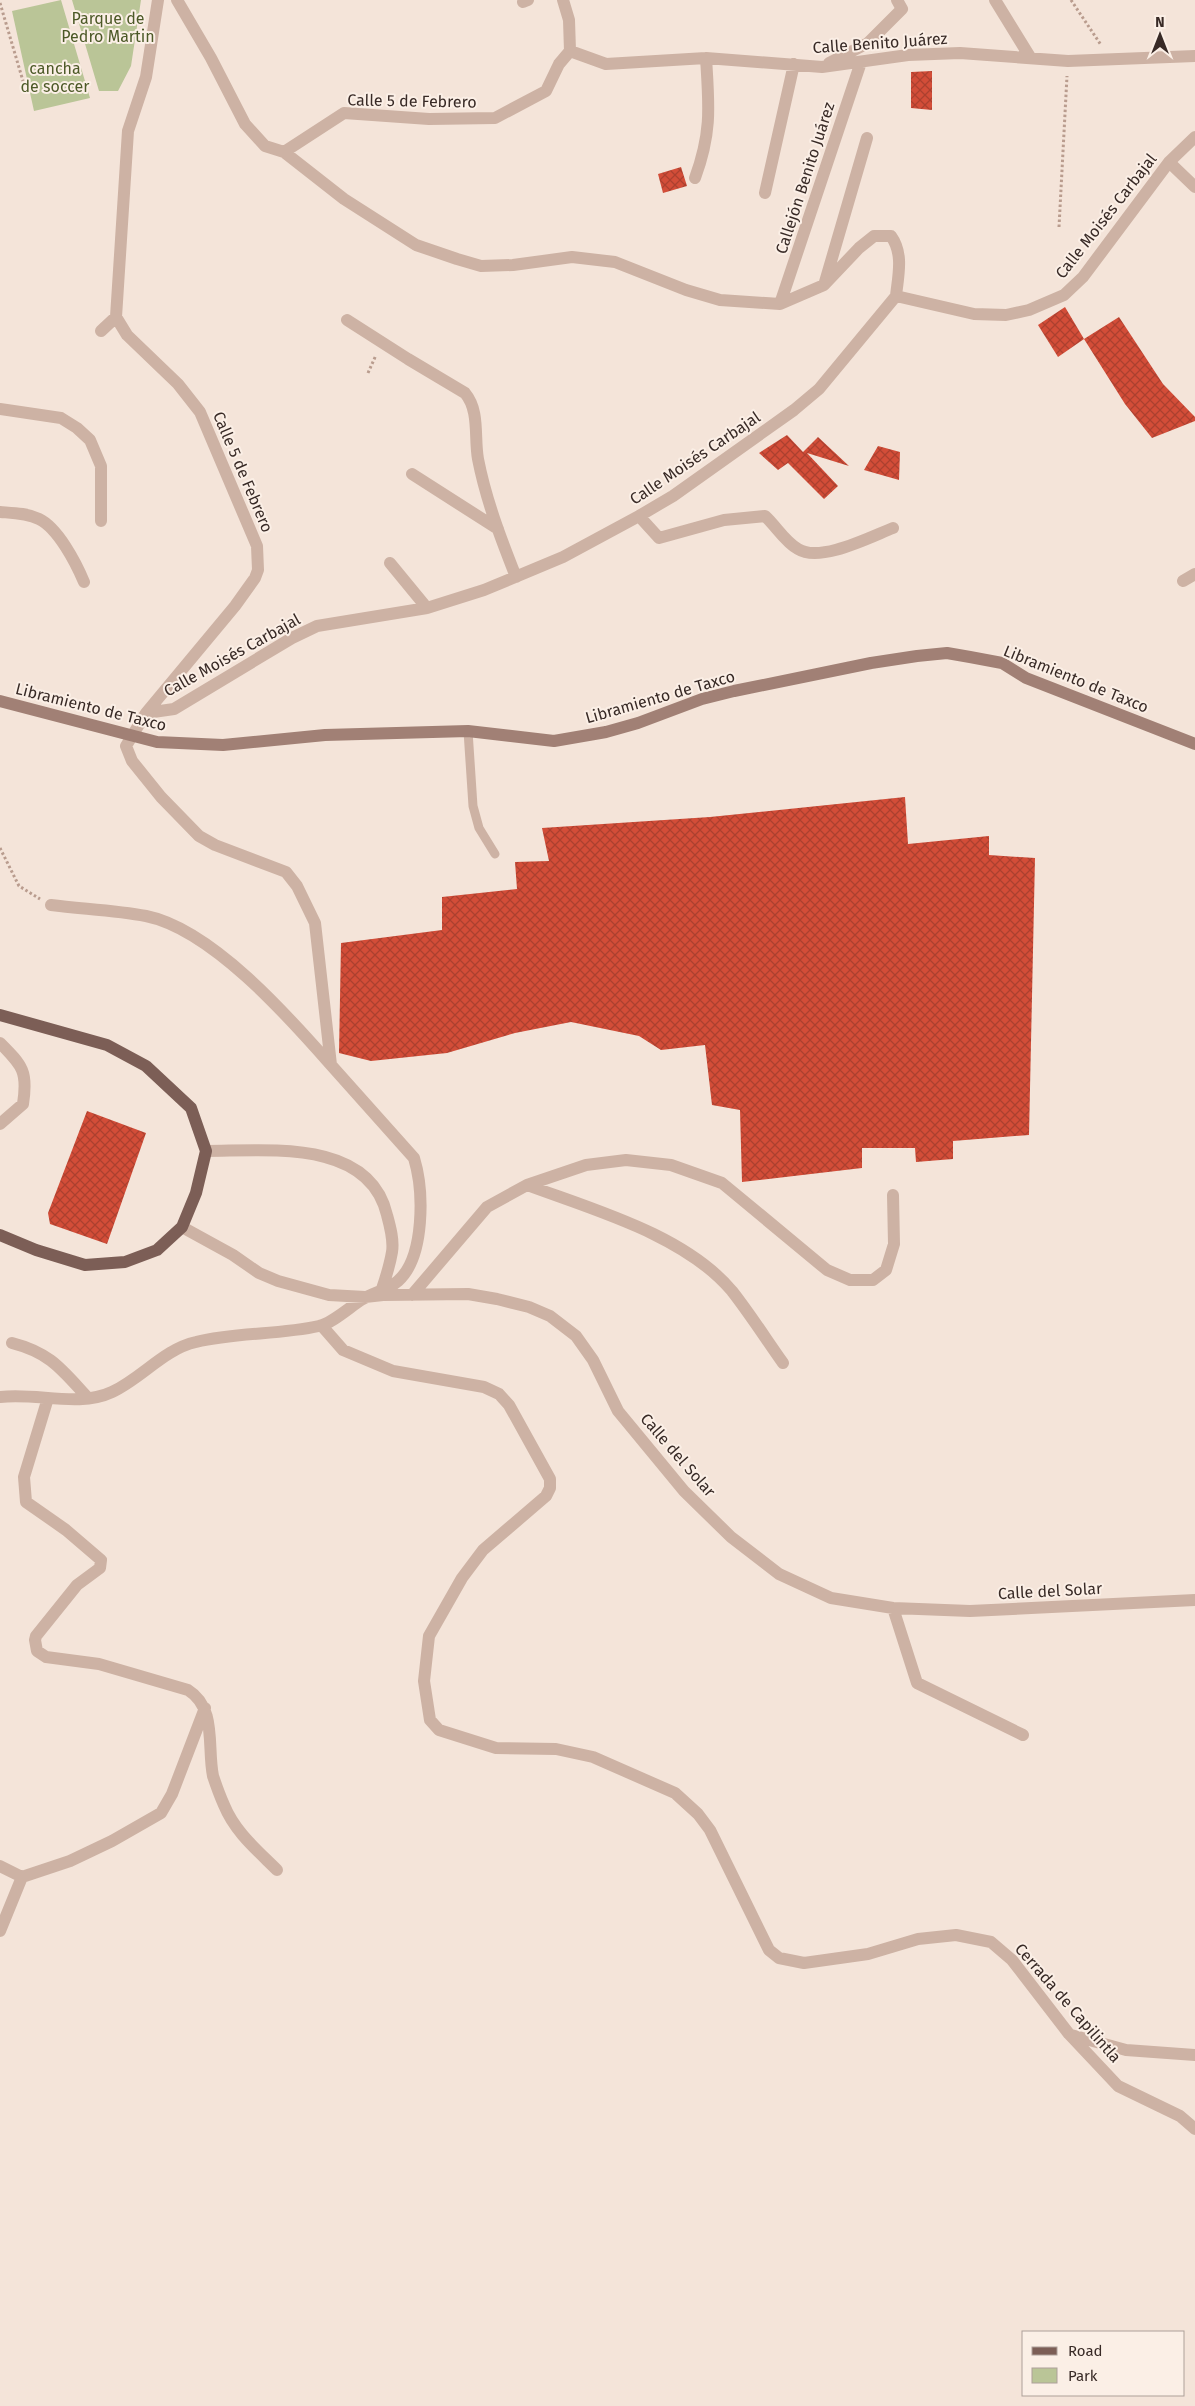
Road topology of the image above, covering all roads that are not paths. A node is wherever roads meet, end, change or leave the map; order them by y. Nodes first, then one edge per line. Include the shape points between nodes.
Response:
1 (158, 0) edge
2 (177, 0) edge
3 (563, 0) edge
4 (897, 0) edge
5 (995, 0) edge
6 (570, 51) junction
7 (1195, 56) edge
8 (1030, 57) junction
9 (706, 58) junction
10 (861, 62) junction
11 (794, 64) junction
12 (822, 67) junction
13 (1195, 136) edge
14 (867, 138) dead end
15 (284, 152) junction
16 (1169, 162) junction
17 (695, 178) dead end
18 (1195, 186) edge
19 (765, 193) dead end
20 (824, 285) junction
21 (896, 296) junction
22 (780, 304) junction
23 (116, 317) junction
24 (347, 320) dead end
25 (101, 331) dead end
26 (0, 408) edge
27 (412, 474) dead end
28 (0, 512) edge
29 (639, 516) junction
30 (102, 521) dead end
31 (893, 528) dead end
32 (498, 529) junction
33 (390, 563) dead end
34 (1195, 574) edge
35 (516, 577) junction
36 (1183, 581) dead end
37 (84, 582) dead end
38 (427, 608) junction
39 (0, 701) edge
40 (146, 713) junction
41 (468, 731) junction
42 (130, 736) junction
43 (1195, 744) edge
44 (495, 854) dead end
45 (51, 905) road end
46 (0, 1015) edge
47 (0, 1044) edge
48 (331, 1065) junction
49 (0, 1124) edge
50 (206, 1151) junction
51 (527, 1185) junction
52 (893, 1195) dead end
53 (182, 1227) junction
54 (0, 1235) edge
55 (382, 1289) junction
56 (412, 1295) junction
57 (365, 1297) junction
58 (322, 1326) junction
59 (12, 1343) dead end
60 (783, 1363) dead end
61 (0, 1397) edge
62 (48, 1398) junction
63 (88, 1398) junction
64 (1195, 1600) edge
65 (893, 1608) junction
66 (205, 1708) junction
67 (1023, 1735) dead end
68 (0, 1866) edge
69 (277, 1870) dead end
70 (22, 1877) junction
71 (0, 1931) edge
72 (1069, 2034) junction
73 (1195, 2055) edge
74 (1195, 2129) edge

1 - 23 street via 146,77 128,131
2 - 15 street via 245,124 265,146
3 - 6 street via 569,20
4 - 12 street via 902,9 868,42
5 - 8 street
6 - 9 street, Calle Benito Juárez via 606,64
6 - 15 street, Calle 5 de Febrero via 559,64 546,91 495,118 429,119 344,113
7 - 8 street, Calle Benito Juárez via 1111,60
8 - 10 street, Calle Benito Juárez via 960,53 908,55
9 - 11 street, Calle Benito Juárez
9 - 17 street via 710,114 704,153
10 - 12 street, Calle Benito Juárez
10 - 22 street, Callejón Benito Juárez
11 - 12 street, Calle Benito Juárez
11 - 19 street
13 - 16 street, Calle Moisés Carbajal
14 - 20 street
15 - 22 street via 344,199 416,245 457,259 482,266 572,257 615,262 720,300
16 - 18 street
16 - 21 street, Calle Moisés Carbajal via 1083,277 1064,295 1029,310 1006,315 974,314
20 - 21 street via 874,236 891,236 897,244 899,258
20 - 22 street
21 - 29 street, Calle Moisés Carbajal via 819,388 800,405 673,496
23 - 25 street
23 - 40 street, Calle 5 de Febrero via 127,335 178,384 200,412 257,546 258,570 254,578 235,606
24 - 32 street via 465,393 471,401 478,460
26 - 30 street via 61,418 90,440 101,466
27 - 32 street
28 - 37 street via 24,514 41,520 70,551
29 - 31 street via 659,538 724,520 765,516 797,549 817,554
29 - 35 street, Calle Moisés Carbajal via 563,557
32 - 35 street
33 - 38 street
34 - 36 street
35 - 38 street, Calle Moisés Carbajal
38 - 40 street, Calle Moisés Carbajal via 317,626 174,709
39 - 42 main road, Libramiento de Taxco
40 - 42 street
41 - 42 main road, Libramiento de Taxco via 326,736 223,745 157,742
41 - 43 main road, Libramiento de Taxco via 532,740 573,739 638,723 702,699 734,691 872,663 947,653 1002,663 1026,678
41 - 44 lane via 473,806 479,828
42 - 48 street via 126,746 132,761 161,798 199,836 286,872 306,900 315,923
45 - 48 street via 147,916 187,932 238,969
46 - 50 main road via 107,1045 146,1066 191,1108
47 - 49 street via 16,1059 27,1081 24,1104
48 - 55 street via 409,1151 418,1171 420,1210 414,1253 398,1281
50 - 53 main road via 196,1193
50 - 55 street via 278,1151 320,1155 354,1166 374,1185 384,1202 392,1235 392,1251
51 - 52 street via 586,1165 626,1160 671,1166 722,1183 826,1270 850,1280 873,1280 886,1270 894,1244
51 - 56 street via 487,1207
51 - 60 street via 626,1222 689,1253 731,1290
53 - 54 main road via 157,1250 125,1262 85,1265
53 - 57 street, Calle del Solar via 278,1281 329,1295
55 - 57 street
56 - 57 street, Calle del Solar
56 - 65 street, Calle del Solar via 475,1295 521,1305 550,1316 576,1336 593,1360 618,1411 684,1491 731,1538 779,1574 831,1598
57 - 58 street
58 - 63 street via 224,1337 180,1346 111,1392
58 - 72 street, Cerrada de Capilintla via 343,1350 393,1372 484,1387 500,1394 550,1479 546,1496 483,1550 462,1578 429,1636 424,1681 430,1720 439,1730 496,1748 572,1751 675,1793 710,1830 769,1950 779,1958 804,1963 868,1954 918,1939 956,1935 991,1942 1012,1960
59 - 63 street via 34,1348 58,1365
61 - 62 street via 32,1395
62 - 63 street
62 - 66 street via 24,1477 26,1502 102,1560 100,1568 77,1585 36,1636 37,1652 46,1657 99,1664 188,1690 198,1696
64 - 65 street, Calle del Solar via 970,1611
65 - 67 street via 917,1683
66 - 69 street via 213,1775 224,1806 237,1830
66 - 70 street via 180,1776 161,1814 70,1861
68 - 70 street
70 - 71 street
72 - 73 street via 1126,2050
72 - 74 street, Cerrada de Capilintla via 1118,2086 1180,2116

